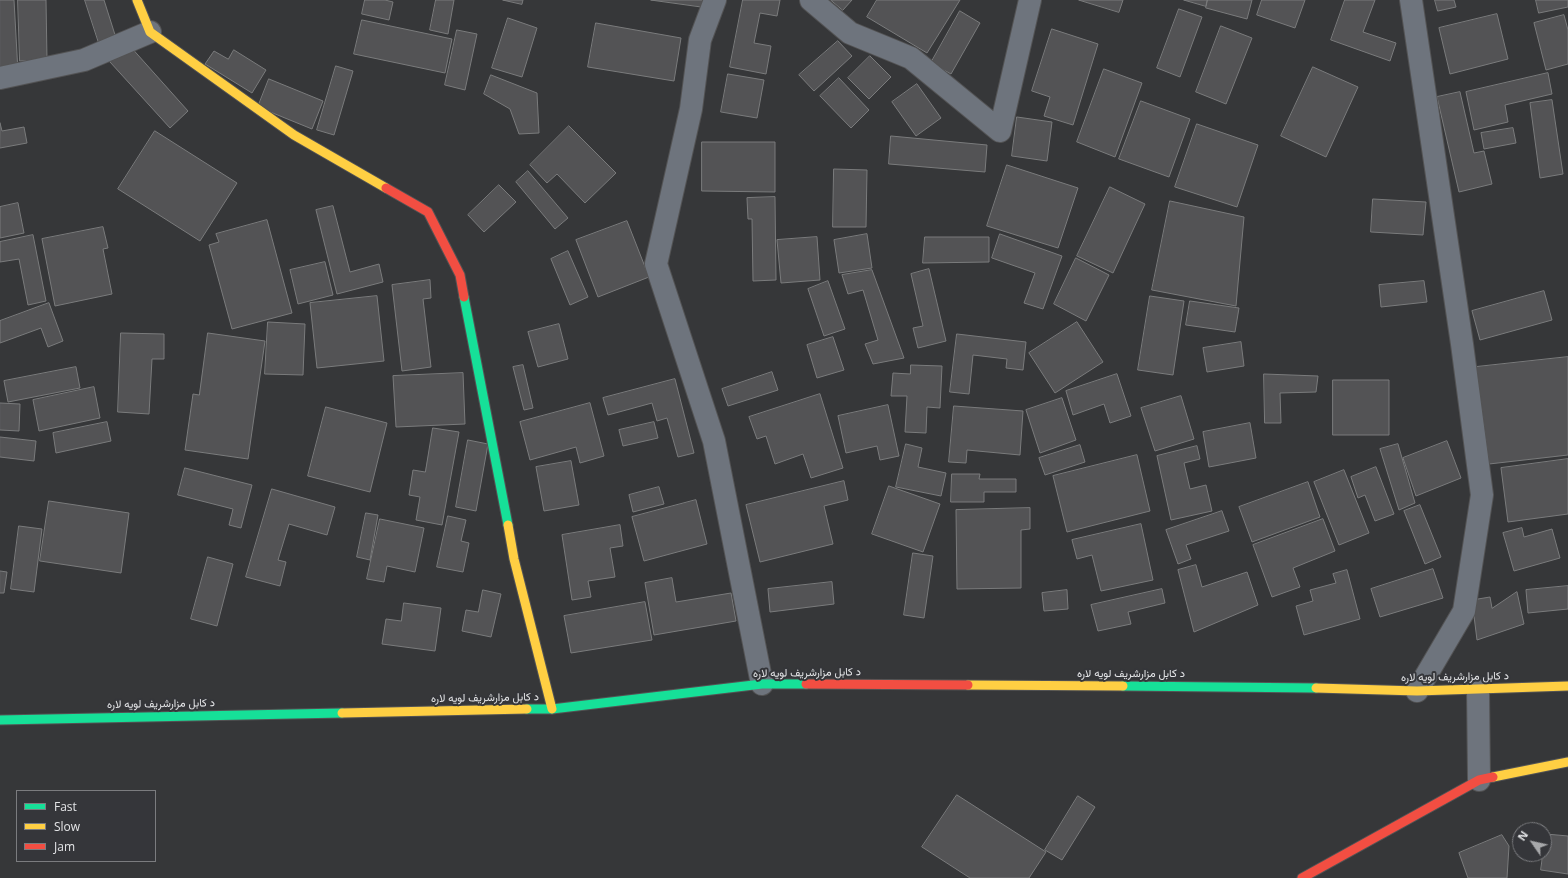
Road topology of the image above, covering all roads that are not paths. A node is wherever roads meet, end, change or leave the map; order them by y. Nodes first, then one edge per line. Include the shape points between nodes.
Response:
1 (136, 0) edge
2 (715, 0) edge
3 (811, 0) edge
4 (1030, 0) edge
5 (1411, 0) edge
6 (150, 32) junction
7 (0, 78) edge
8 (762, 684) junction
9 (1568, 686) edge
10 (1478, 689) junction
11 (1417, 691) junction
12 (552, 709) junction
13 (0, 720) edge
14 (1568, 762) edge
15 (1480, 780) junction
16 (1302, 878) edge

1 - 6 main road
2 - 8 street via 700,40 691,109 656,264 714,441
3 - 4 street via 850,33 911,58 1000,131
5 - 11 street via 1482,494 1464,611
6 - 7 street via 84,60
6 - 12 main road via 294,135 428,212 460,275 514,559
8 - 11 main road, د کابل مزارشریف لویه لاره via 1209,686
8 - 12 main road, د کابل مزارشریف لویه لاره
9 - 10 main road, د کابل مزارشریف لویه لاره
10 - 11 main road, د کابل مزارشریف لویه لاره
10 - 15 street
12 - 13 main road, د کابل مزارشریف لویه لاره
14 - 15 main road
15 - 16 main road

